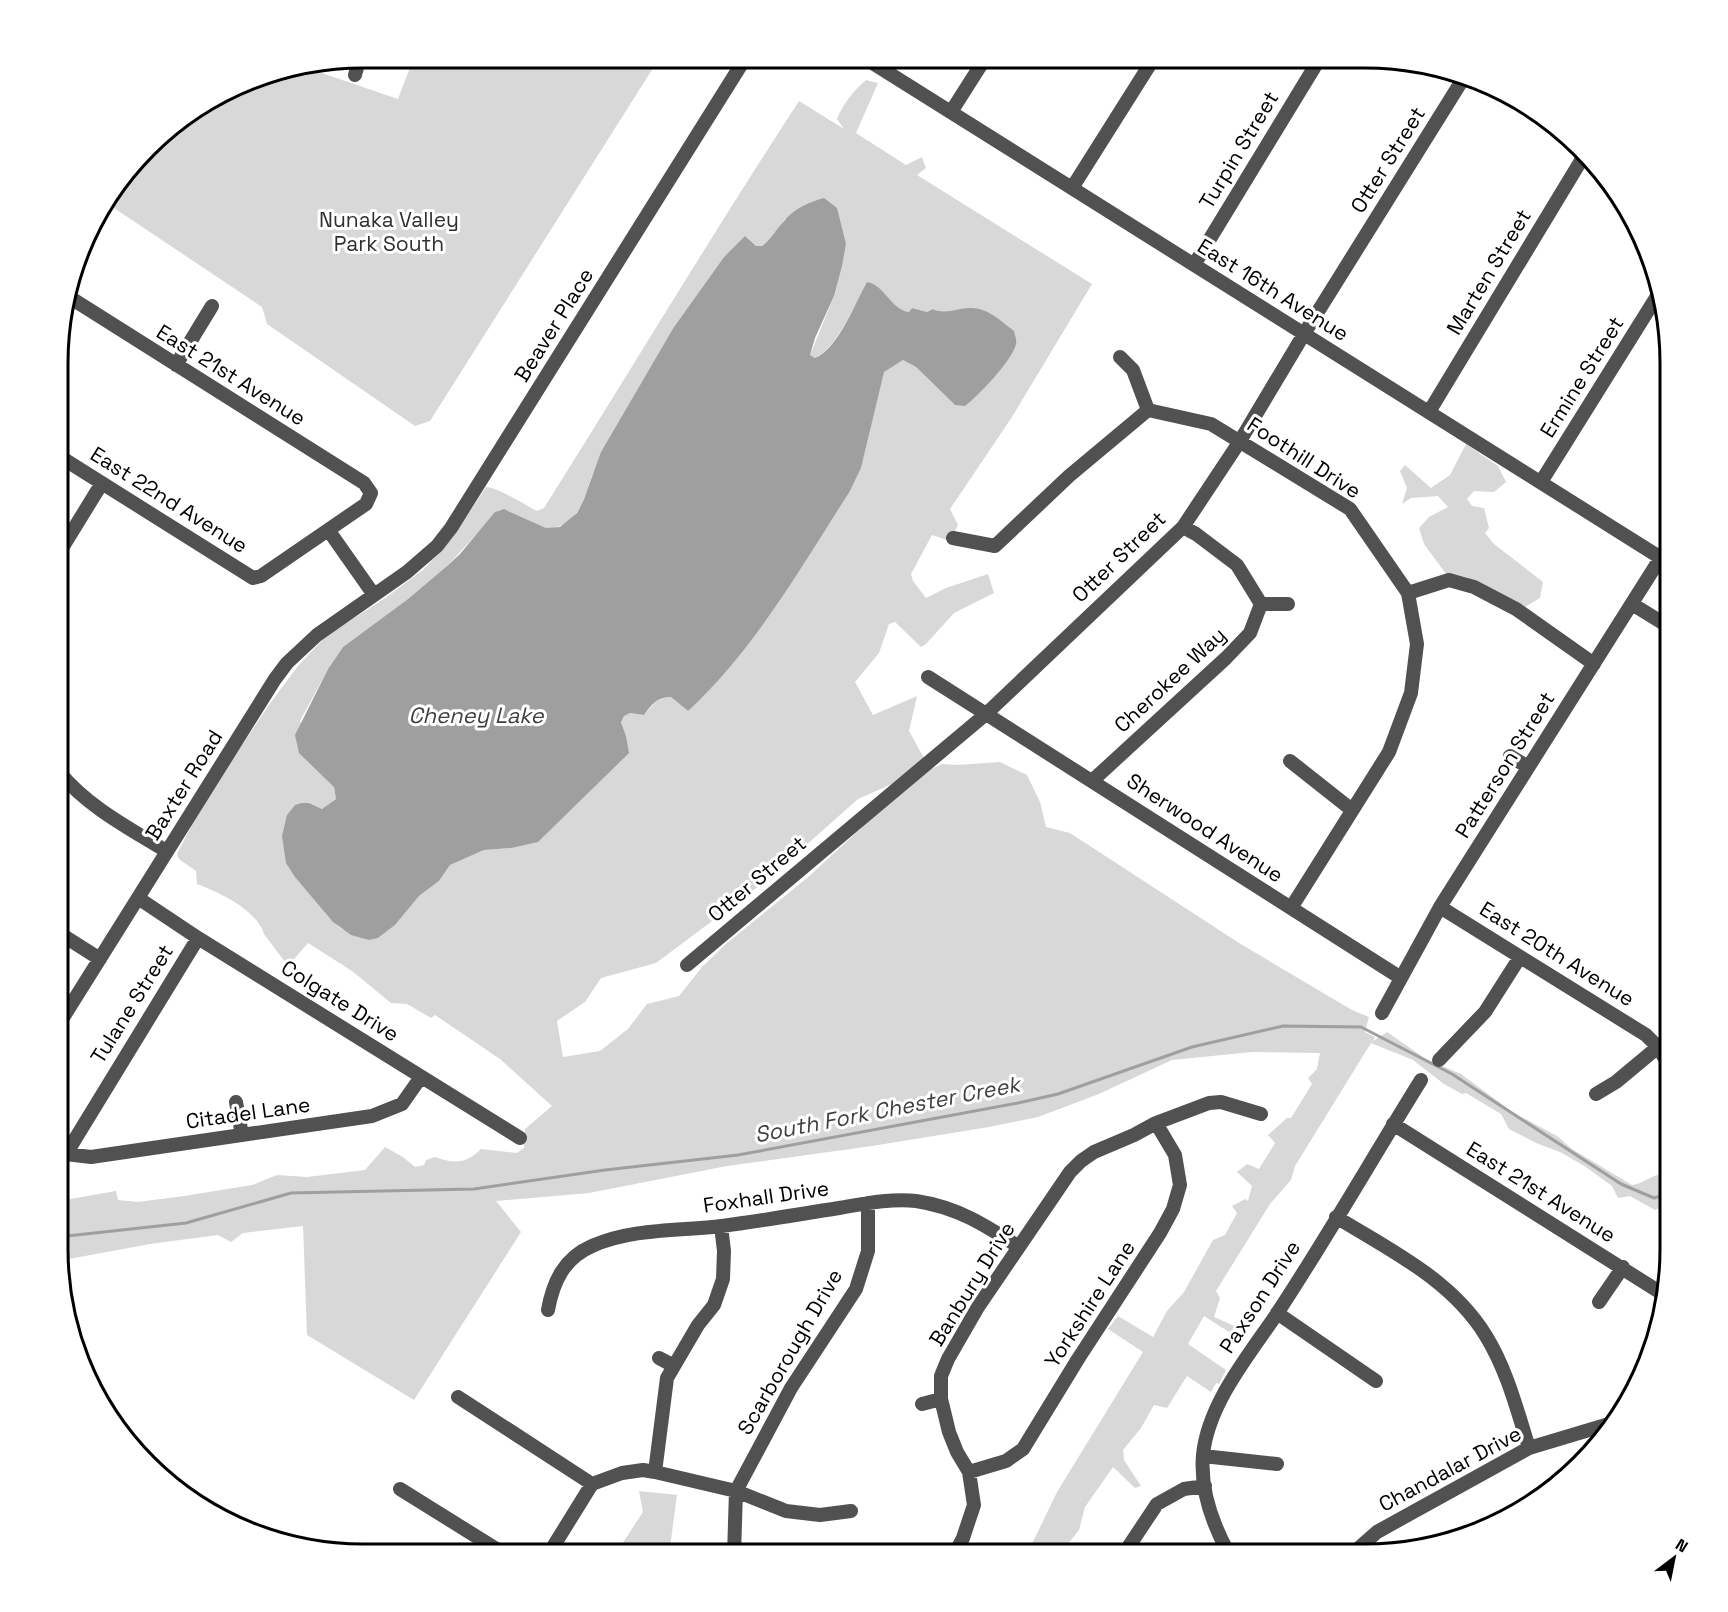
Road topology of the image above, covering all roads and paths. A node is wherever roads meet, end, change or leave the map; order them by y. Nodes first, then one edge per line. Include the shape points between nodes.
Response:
1 (357, 68) edge
2 (739, 68) edge
3 (881, 68) edge
4 (979, 68) edge
5 (1148, 68) edge
6 (1314, 68) edge
7 (355, 75) dead end
8 (1460, 83) edge
9 (951, 112) junction
10 (1581, 161) edge
11 (1072, 188) junction
12 (1194, 265) junction
13 (74, 300) edge
14 (1654, 301) edge
15 (212, 306) dead end
16 (1304, 334) junction
17 (1120, 357) dead end
18 (176, 365) junction
19 (1148, 410) junction
20 (1429, 412) junction
21 (1240, 441) junction
22 (68, 462) edge
23 (1541, 482) junction
24 (102, 483) junction
25 (1183, 526) junction
26 (329, 531) junction
27 (68, 538) edge
28 (953, 538) dead end
29 (1660, 557) edge
30 (1660, 560) edge
31 (1408, 593) junction
32 (374, 595) junction
33 (1261, 604) junction
34 (1288, 604) dead end
35 (1632, 604) junction
36 (1660, 621) edge
37 (1594, 664) junction
38 (928, 677) dead end
39 (986, 714) junction
40 (1510, 756) dead end
41 (1290, 760) dead end
42 (1528, 767) junction
43 (1092, 781) junction
44 (68, 783) edge
45 (1353, 810) junction
46 (166, 851) junction
47 (138, 898) junction
48 (1440, 907) junction
49 (1291, 908) junction
50 (198, 938) junction
51 (68, 939) edge
52 (1520, 957) junction
53 (100, 959) junction
54 (687, 965) dead end
55 (1401, 978) junction
56 (68, 1010) edge
57 (1382, 1013) dead end
58 (1658, 1047) junction
59 (1660, 1050) edge
60 (1439, 1060) dead end
61 (422, 1077) junction
62 (1421, 1080) dead end
63 (1596, 1094) dead end
64 (236, 1102) dead end
65 (1261, 1114) dead end
66 (1156, 1123) junction
67 (1393, 1124) junction
68 (242, 1135) junction
69 (520, 1138) dead end
70 (68, 1151) edge
71 (68, 1154) edge
72 (868, 1203) junction
73 (1336, 1217) junction
74 (721, 1226) junction
75 (1019, 1247) junction
76 (1623, 1267) junction
77 (1658, 1290) edge
78 (1599, 1302) dead end
79 (549, 1310) dead end
80 (1277, 1312) junction
81 (659, 1358) dead end
82 (674, 1366) junction
83 (1376, 1381) dead end
84 (458, 1396) dead end
85 (941, 1399) junction
86 (922, 1404) dead end
87 (1601, 1426) edge
88 (1529, 1448) junction
89 (1203, 1456) junction
90 (1277, 1464) dead end
91 (655, 1472) junction
92 (969, 1472) junction
93 (592, 1484) junction
94 (1205, 1486) junction
95 (400, 1489) dead end
96 (736, 1491) junction
97 (851, 1511) dead end
98 (488, 1544) edge
99 (555, 1544) edge
100 (734, 1544) edge
101 (960, 1544) edge
102 (1130, 1544) edge
103 (1223, 1544) edge
104 (1363, 1544) edge

1 - 7 street
2 - 32 street, Beaver Place via 452,528 420,562
3 - 9 street, East 16th Avenue
4 - 9 street
5 - 11 street
6 - 12 street, Turpin Street
8 - 16 street, Otter Street
9 - 11 street, East 16th Avenue
10 - 20 street, Marten Street
11 - 12 street, East 16th Avenue
12 - 16 street, East 16th Avenue
13 - 18 street, East 21st Avenue
14 - 23 street, Ermine Street
15 - 18 street
16 - 20 street, East 16th Avenue
16 - 21 street, Otter Street
17 - 19 street via 1133,370
18 - 26 street, East 21st Avenue via 364,483 371,493 366,504
19 - 21 street, Foothill Drive via 1211,424
19 - 28 street via 995,546
20 - 23 street, East 16th Avenue
21 - 25 street, Otter Street
21 - 31 street, Foothill Drive via 1350,509
22 - 24 street, East 22nd Avenue
23 - 29 street, East 16th Avenue
24 - 26 street, East 22nd Avenue via 253,578
24 - 27 street
25 - 33 street via 1237,565
25 - 39 street, Otter Street
26 - 32 street
30 - 35 street, Patterson Street
31 - 37 street via 1449,580 1474,587 1516,609
31 - 45 street, Foothill Drive via 1417,644 1410,693 1389,752
32 - 46 street, Baxter Road via 327,626 287,663
33 - 34 street
33 - 43 street, Cherokee Way via 1250,633
35 - 36 street
35 - 37 street, Patterson Street
37 - 42 street, Patterson Street
38 - 39 street, Sherwood Avenue
39 - 43 street, Sherwood Avenue
39 - 54 street, Otter Street
40 - 42 street
41 - 45 street
42 - 48 street, Patterson Street
43 - 49 street, Sherwood Avenue
44 - 46 street via 91,804
45 - 49 street, Foothill Drive
46 - 47 street, Baxter Road
47 - 50 street, Colgate Drive
47 - 53 street, Baxter Road
48 - 52 street, East 20th Avenue
48 - 55 street, Patterson Street
49 - 55 street, Sherwood Avenue
50 - 61 street, Colgate Drive
50 - 70 street, Tulane Street
51 - 53 street
52 - 58 street, East 20th Avenue via 1627,1022
52 - 60 street via 1485,1012
53 - 56 street, Baxter Road
55 - 57 street, Patterson Street
58 - 59 street, East 20th Avenue
58 - 63 street
61 - 68 street, Citadel Lane via 402,1104 372,1116
61 - 69 street, Colgate Drive
62 - 67 street, Paxson Drive
64 - 68 street
65 - 66 street, Banbury Drive via 1221,1102
66 - 75 street, Banbury Drive via 1081,1161
66 - 92 street, Yorkshire Lane via 1175,1155 1180,1185 1173,1209 1023,1449 1006,1461
67 - 73 street, Paxson Drive
67 - 76 street, East 21st Avenue
68 - 71 street, Citadel Lane via 91,1157
72 - 74 street, Foxhall Drive
72 - 75 street, Foxhall Drive via 913,1201 946,1206 986,1225
72 - 96 street, Scarborough Drive via 868,1251 856,1289 791,1388
73 - 80 street, Paxson Drive
73 - 88 street via 1420,1268 1467,1311 1485,1334 1505,1373
74 - 79 street, Foxhall Drive via 623,1236 592,1246 568,1261 552,1289
74 - 82 street via 723,1279 714,1305
75 - 85 street, Banbury Drive via 948,1359 941,1376
76 - 77 street, East 21st Avenue
76 - 78 street
80 - 83 street
80 - 89 street, Paxson Drive via 1245,1357 1210,1424
81 - 82 street
82 - 91 street via 667,1378
84 - 93 street
85 - 86 street
85 - 92 street, Banbury Drive via 949,1432
87 - 88 street, Chandalar Drive
88 - 104 street, Chandalar Drive via 1377,1532
89 - 90 street
89 - 94 street, Paxson Drive
91 - 93 street via 622,1473
91 - 96 street
92 - 101 street, Banbury Drive via 974,1505
93 - 99 street
94 - 102 street via 1184,1489 1157,1504
94 - 103 street, Paxson Drive via 1215,1529
95 - 98 street
96 - 97 street via 786,1511 820,1515
96 - 100 street, Scarborough Drive

